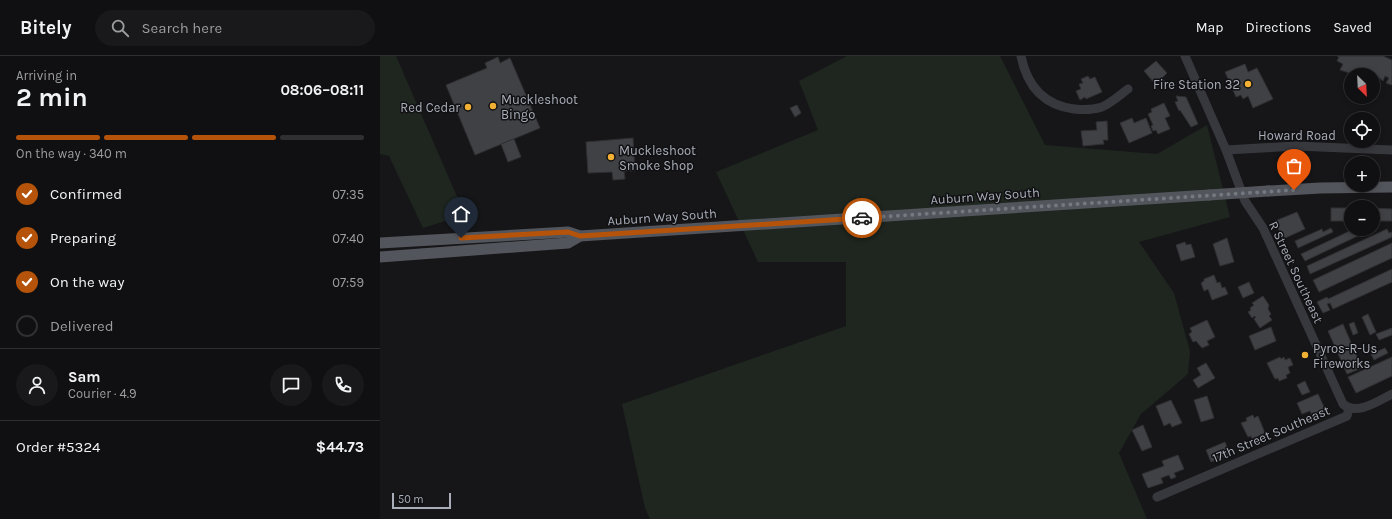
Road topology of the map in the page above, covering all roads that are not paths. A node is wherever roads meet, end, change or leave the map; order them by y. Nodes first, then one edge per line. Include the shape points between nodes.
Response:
1 (1021, 56) edge
2 (1184, 56) edge
3 (1128, 89) dead end
4 (1226, 150) junction
5 (1392, 150) edge
6 (1392, 187) edge
7 (580, 236) junction
8 (380, 242) edge
9 (380, 257) edge
10 (1392, 394) edge
11 (1349, 408) junction
12 (1157, 497) dead end

1 - 3 street via 1027,76 1042,96 1053,104 1065,108 1091,110 1103,106
2 - 4 street, R Street Southeast
4 - 5 street, Howard Road via 1296,146
4 - 11 street, R Street Southeast via 1245,201 1263,228 1337,394
6 - 7 main road, Auburn Way South, bridge via 1268,191
7 - 8 main road, Auburn Way South via 568,232
7 - 9 main road, Auburn Way South via 568,244
10 - 11 street, 17th Street Southeast via 1369,405
11 - 12 street, 17th Street Southeast via 1347,416

